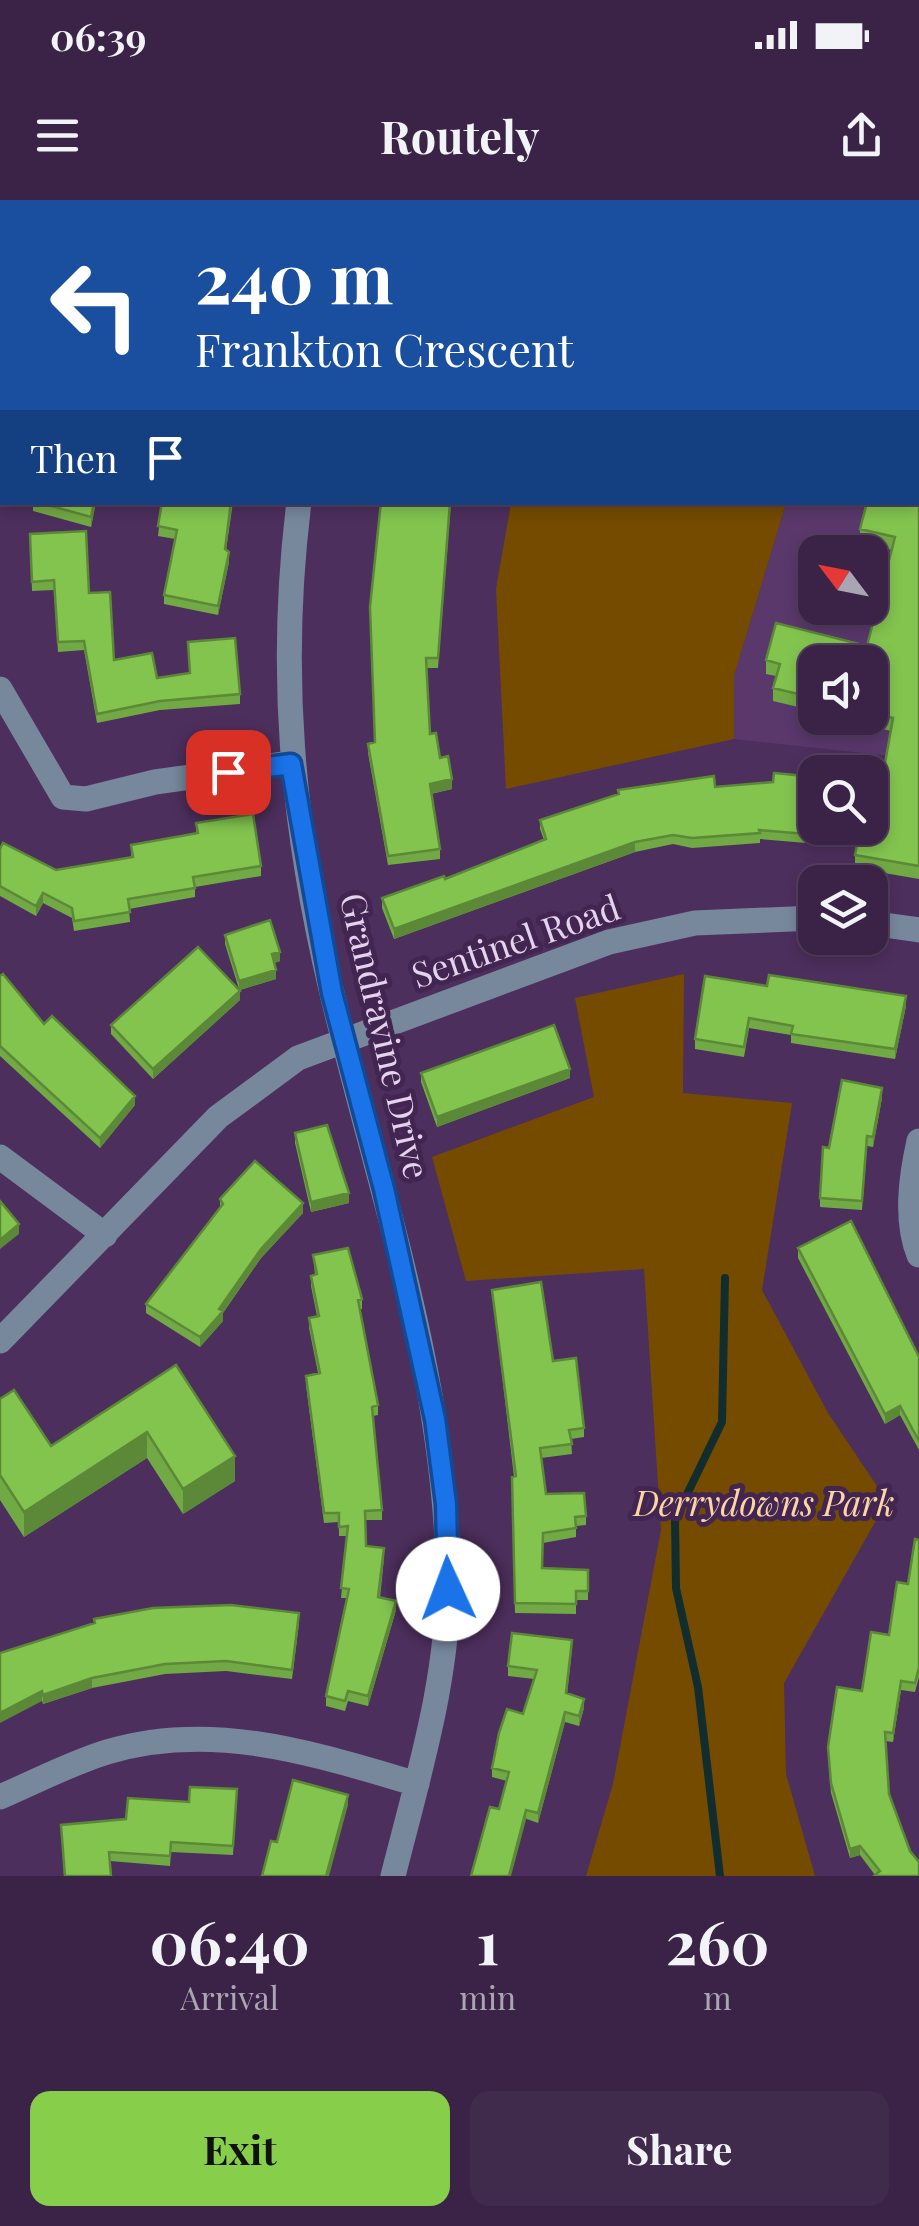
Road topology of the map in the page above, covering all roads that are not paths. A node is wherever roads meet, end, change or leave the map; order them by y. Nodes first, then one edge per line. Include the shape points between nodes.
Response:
1 (299, 505) edge
2 (0, 690) edge
3 (291, 764) junction
4 (798, 919) edge
5 (888, 926) edge
6 (919, 930) edge
7 (347, 1038) junction
8 (919, 1141) edge
9 (0, 1157) edge
10 (104, 1234) junction
11 (919, 1256) edge
12 (0, 1340) edge
13 (417, 1784) junction
14 (0, 1796) edge
15 (393, 1876) edge

1 - 3 street, Grandravine Drive via 286,657
2 - 3 street via 63,797 73,800
3 - 7 street, Grandravine Drive via 322,945
4 - 7 street, Sentinel Road via 695,923 609,942
5 - 6 street
7 - 10 street, Sentinel Road via 298,1058 246,1094
7 - 13 street, Grandravine Drive via 428,1384 446,1504 440,1691
8 - 11 street via 912,1238
9 - 10 street
10 - 12 street, Sentinel Road
13 - 14 street via 288,1746 187,1737 107,1752
13 - 15 street, Grandravine Drive

